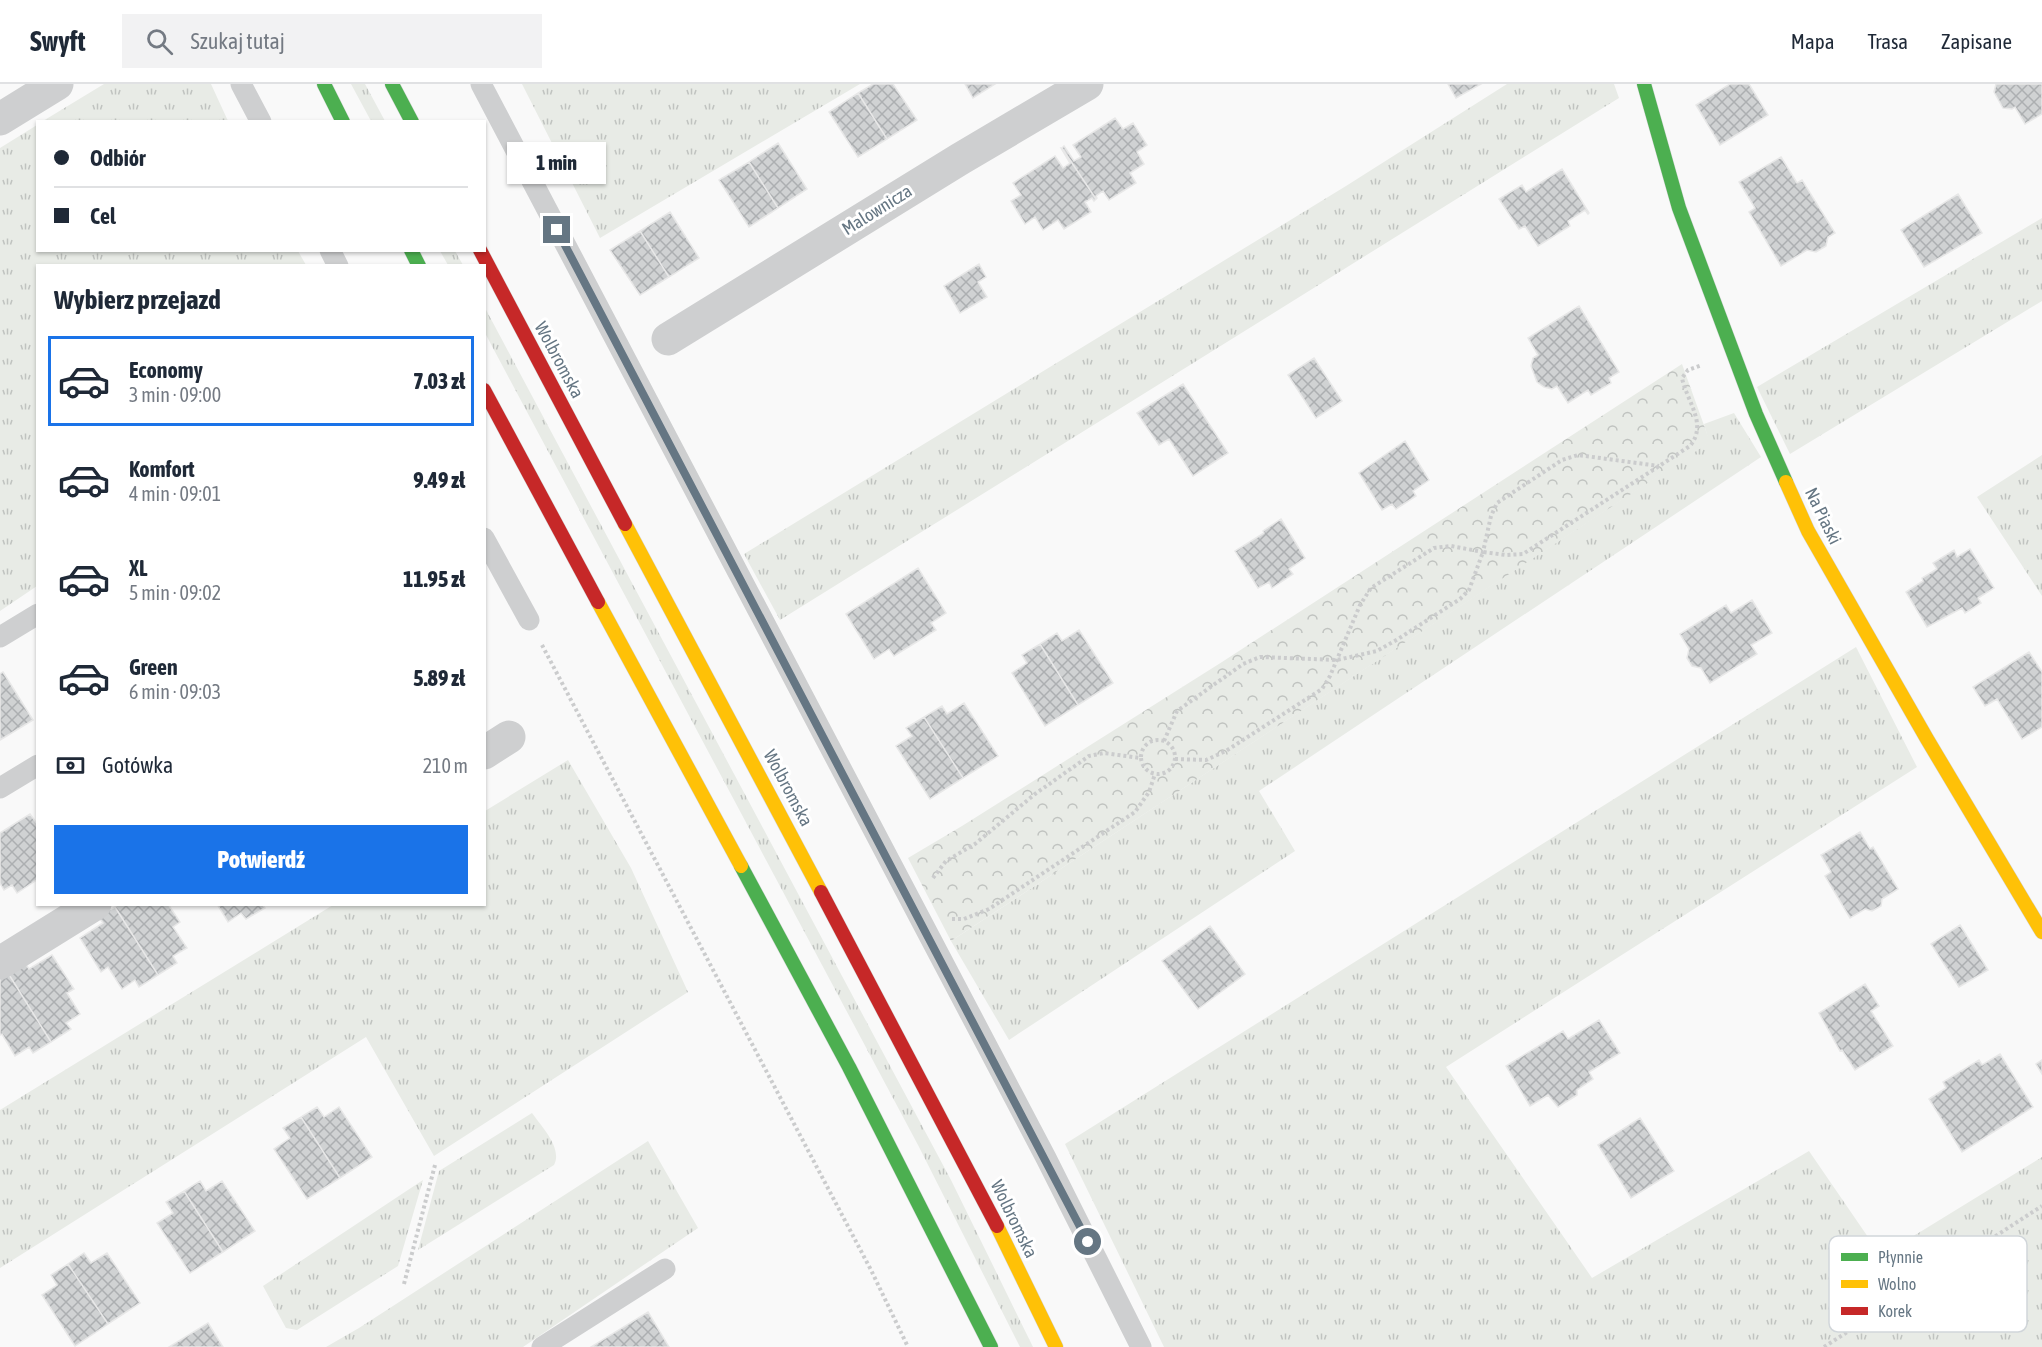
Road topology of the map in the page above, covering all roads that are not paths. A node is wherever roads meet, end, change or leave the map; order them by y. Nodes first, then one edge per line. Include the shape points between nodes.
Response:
1 (57, 84) edge
2 (241, 84) edge
3 (324, 84) edge
4 (392, 84) edge
5 (481, 84) edge
6 (1087, 84) edge
7 (1644, 84) edge
8 (0, 119) edge
9 (260, 120) edge
10 (343, 120) edge
11 (411, 120) edge
12 (481, 252) edge
13 (668, 339) dead end
14 (486, 394) edge
15 (486, 542) edge
16 (36, 615) edge
17 (529, 621) road end
18 (0, 637) edge
19 (36, 766) edge
20 (0, 788) edge
21 (92, 906) edge
22 (2042, 932) edge
23 (0, 963) edge
24 (665, 1269) dead end
25 (542, 1347) edge
26 (991, 1347) edge
27 (1056, 1347) edge
28 (1141, 1347) edge

1 - 8 street
2 - 9 lane
3 - 10 main road
4 - 11 main road
5 - 28 lane via 1046,1158
6 - 13 street, Malownicza
7 - 22 main road, Na Piaski via 1679,208 1756,414 1808,531
12 - 27 main road, Wolbromska via 989,1209
14 - 26 main road via 844,1057
15 - 17 lane
16 - 18 lane
19 - 20 lane
21 - 23 street
24 - 25 lane

